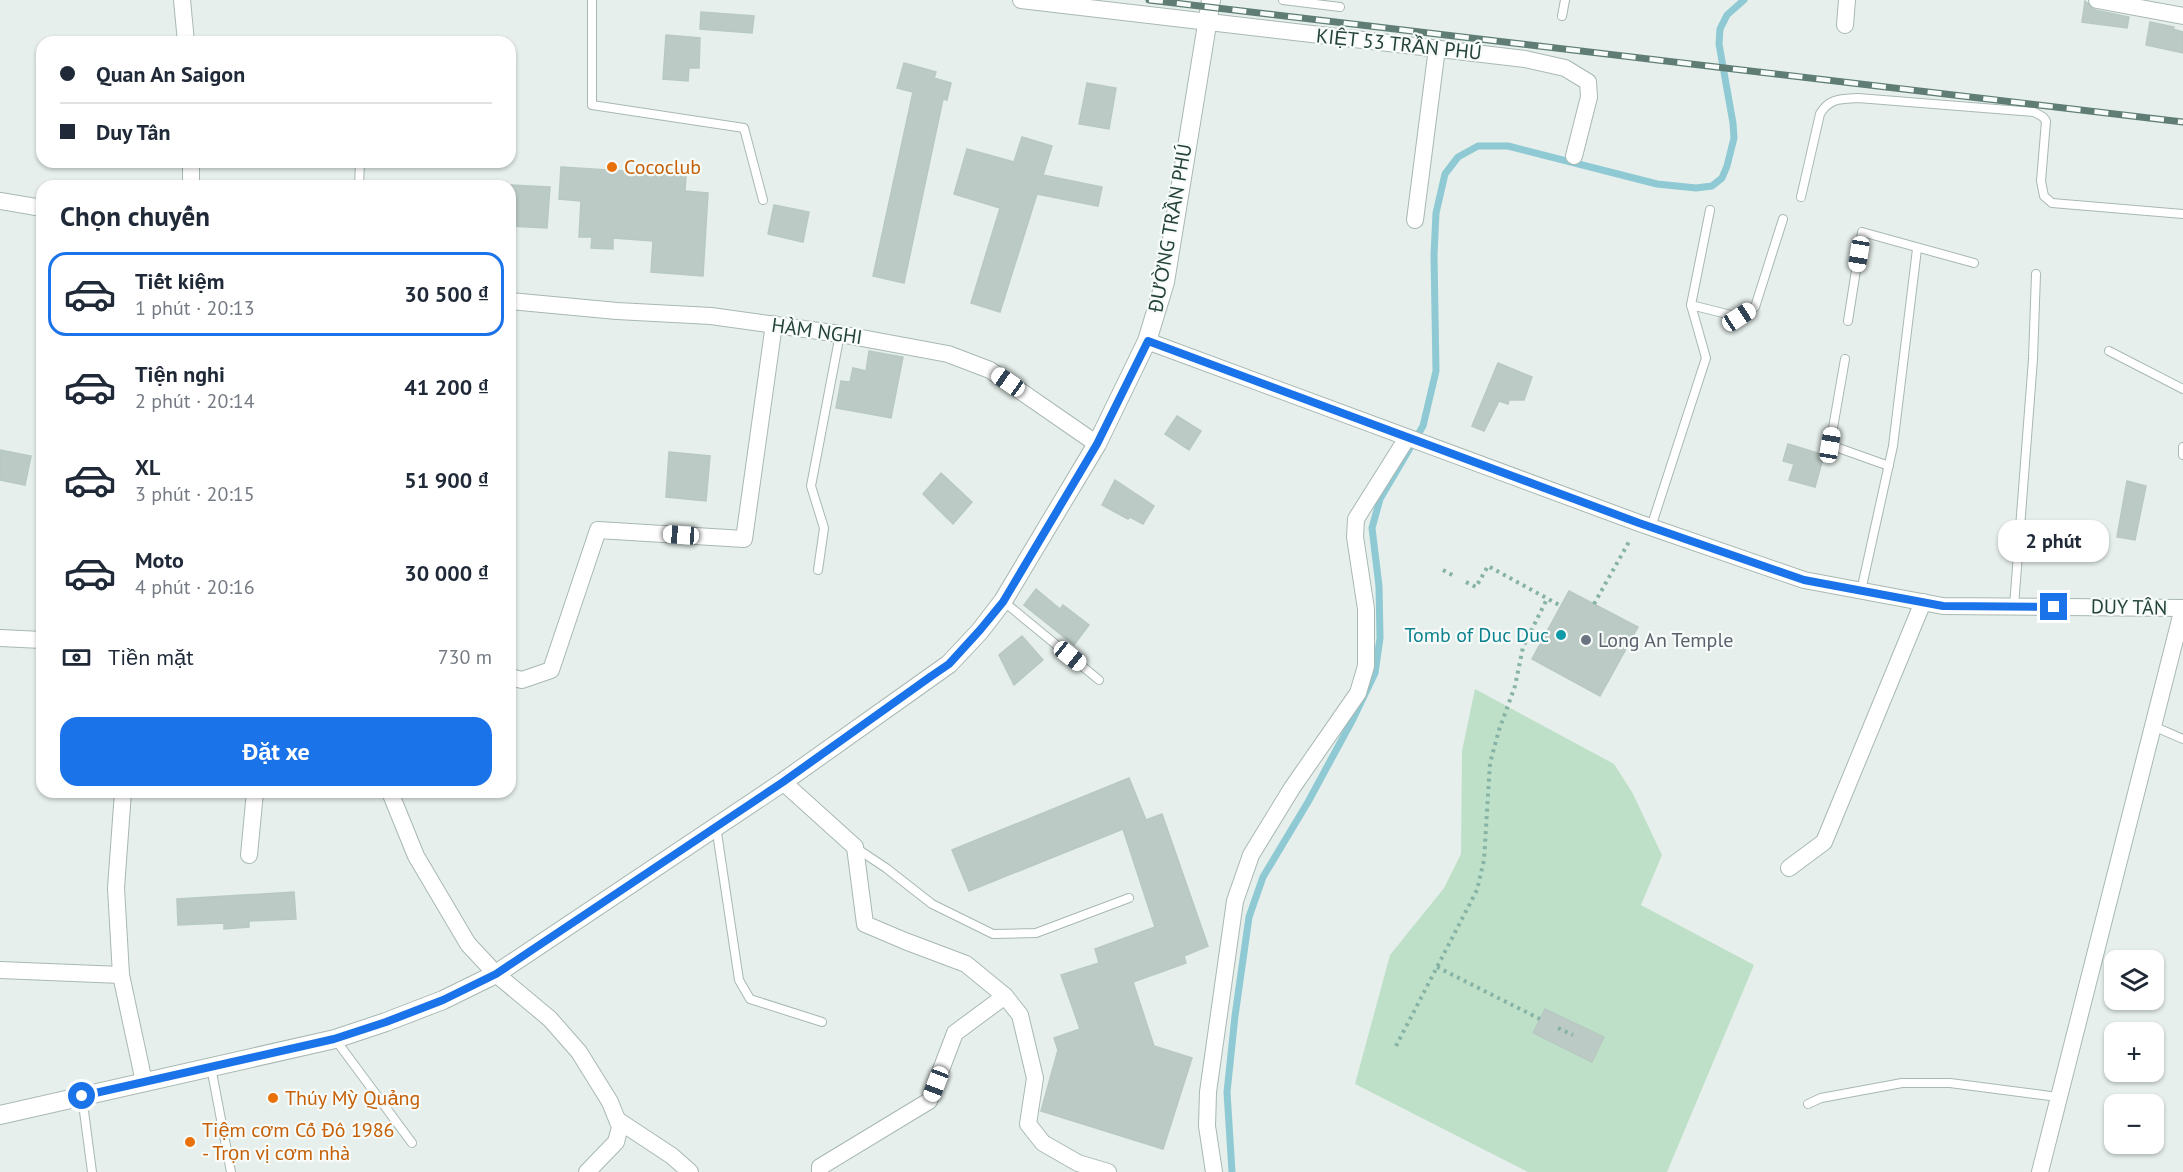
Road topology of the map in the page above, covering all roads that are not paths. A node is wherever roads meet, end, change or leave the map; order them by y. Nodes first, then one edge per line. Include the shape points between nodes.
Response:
1 (182, 0) edge
2 (592, 0) edge
3 (1021, 0) edge
4 (1211, 0) edge
5 (1283, 0) edge
6 (1565, 0) edge
7 (1847, 0) edge
8 (2097, 0) edge
9 (1340, 7) dead end
10 (1562, 16) dead end
11 (2183, 16) edge
12 (1206, 23) junction
13 (1845, 25) dead end
14 (185, 36) edge
15 (1437, 48) junction
16 (1574, 156) dead end
17 (1801, 197) dead end
18 (762, 200) dead end
19 (0, 201) edge
20 (36, 207) edge
21 (1710, 210) dead end
22 (2183, 214) edge
23 (1784, 219) dead end
24 (1415, 220) dead end
25 (1917, 249) junction
26 (1974, 263) dead end
27 (2036, 274) dead end
28 (516, 301) edge
29 (1691, 305) junction
30 (1848, 321) dead end
31 (774, 324) junction
32 (840, 334) junction
33 (1148, 341) junction
34 (2109, 351) dead end
35 (1845, 359) dead end
36 (2183, 389) edge
37 (1413, 441) junction
38 (1097, 444) junction
39 (2183, 447) edge
40 (2183, 455) edge
41 (1889, 466) junction
42 (1645, 525) junction
43 (818, 570) dead end
44 (1861, 591) junction
45 (1003, 602) junction
46 (1923, 602) junction
47 (2014, 606) junction
48 (2183, 608) edge
49 (0, 638) edge
50 (36, 640) edge
51 (516, 678) edge
52 (1099, 680) dead end
53 (2153, 726) junction
54 (2183, 739) edge
55 (783, 782) junction
56 (123, 798) edge
57 (254, 798) edge
58 (393, 798) edge
59 (716, 826) junction
60 (855, 848) junction
61 (249, 855) dead end
62 (1789, 868) dead end
63 (1129, 898) dead end
64 (0, 970) edge
65 (496, 974) junction
66 (121, 975) junction
67 (1005, 996) junction
68 (822, 1022) dead end
69 (334, 1039) junction
70 (210, 1067) junction
71 (144, 1082) junction
72 (82, 1096) junction
73 (2058, 1097) junction
74 (1808, 1104) dead end
75 (0, 1115) edge
76 (619, 1121) junction
77 (412, 1143) dead end
78 (1076, 1167) edge
79 (92, 1172) edge
80 (231, 1172) edge
81 (587, 1172) edge
82 (690, 1172) edge
83 (820, 1172) edge
84 (1108, 1172) edge
85 (1214, 1172) edge
86 (2040, 1172) edge

1 - 14 street
2 - 18 lane via 592,105 744,128
3 - 12 street, KIỆT 53 TRẦN PHÚ
4 - 12 street, ĐƯỜNG TRẦN PHÚ
5 - 9 lane
6 - 10 lane
7 - 13 street
8 - 11 street
12 - 15 street, KIỆT 53 TRẦN PHÚ
12 - 33 street, ĐƯỜNG TRẦN PHÚ via 1165,282
15 - 16 street, KIỆT 53 TRẦN PHÚ via 1564,68 1588,82 1589,97
15 - 24 street
17 - 22 lane via 1823,108 1837,100 1858,98 2034,112 2046,121 2041,181 2044,196 2052,203
19 - 20 street
21 - 29 lane
23 - 29 lane via 1755,307 1739,317
25 - 26 lane
25 - 30 lane via 1862,232
25 - 41 lane
27 - 47 lane
28 - 31 street, HÀM NGHI
29 - 42 lane via 1706,358
31 - 32 street, HÀM NGHI
31 - 51 street via 744,539 598,530 551,670
32 - 38 street, HÀM NGHI via 948,354 990,370
32 - 43 lane via 811,486 824,528
33 - 37 street, DUY TÂN
33 - 38 street, ĐƯỜNG TRẦN PHÚ
34 - 36 lane
35 - 41 lane via 1830,445
37 - 42 street, DUY TÂN
37 - 85 street via 1356,519 1366,609 1366,666 1358,693 1251,855 1235,901 1208,1092 1207,1126
38 - 45 street, ĐƯỜNG TRẦN PHÚ
39 - 40 lane
41 - 44 lane
42 - 44 street, DUY TÂN via 1804,580
44 - 46 street, DUY TÂN
45 - 52 lane
45 - 55 street, ĐƯỜNG TRẦN PHÚ via 949,664
46 - 47 street, DUY TÂN via 1943,606
46 - 62 street via 1824,842
47 - 48 street, DUY TÂN
48 - 53 street
49 - 50 street
53 - 54 lane
53 - 73 street
55 - 59 street, ĐƯỜNG TRẦN PHÚ
55 - 60 street
56 - 66 street via 116,888
57 - 61 street
58 - 65 street via 417,856 468,944
59 - 65 street, ĐƯỜNG TRẦN PHÚ
59 - 68 lane via 739,980 750,999
60 - 63 lane via 932,904 993,934 1036,933
60 - 67 street via 865,924 966,964
64 - 66 street
65 - 69 street, ĐƯỜNG TRẦN PHÚ via 443,1000
65 - 76 street via 550,1019 579,1052
66 - 71 street
67 - 78 street via 1020,1015 1035,1078 1028,1124 1043,1143
67 - 83 street via 955,1033 929,1101 820,1167
69 - 70 street, ĐƯỜNG TRẦN PHÚ
69 - 77 lane
70 - 71 street, ĐƯỜNG TRẦN PHÚ
70 - 80 lane
71 - 72 street, ĐƯỜNG TRẦN PHÚ
72 - 75 street, ĐƯỜNG TRẦN PHÚ
72 - 79 lane
73 - 74 lane via 1950,1083 1902,1083 1821,1098
73 - 86 street
76 - 81 street via 616,1142
76 - 82 street
78 - 84 street

